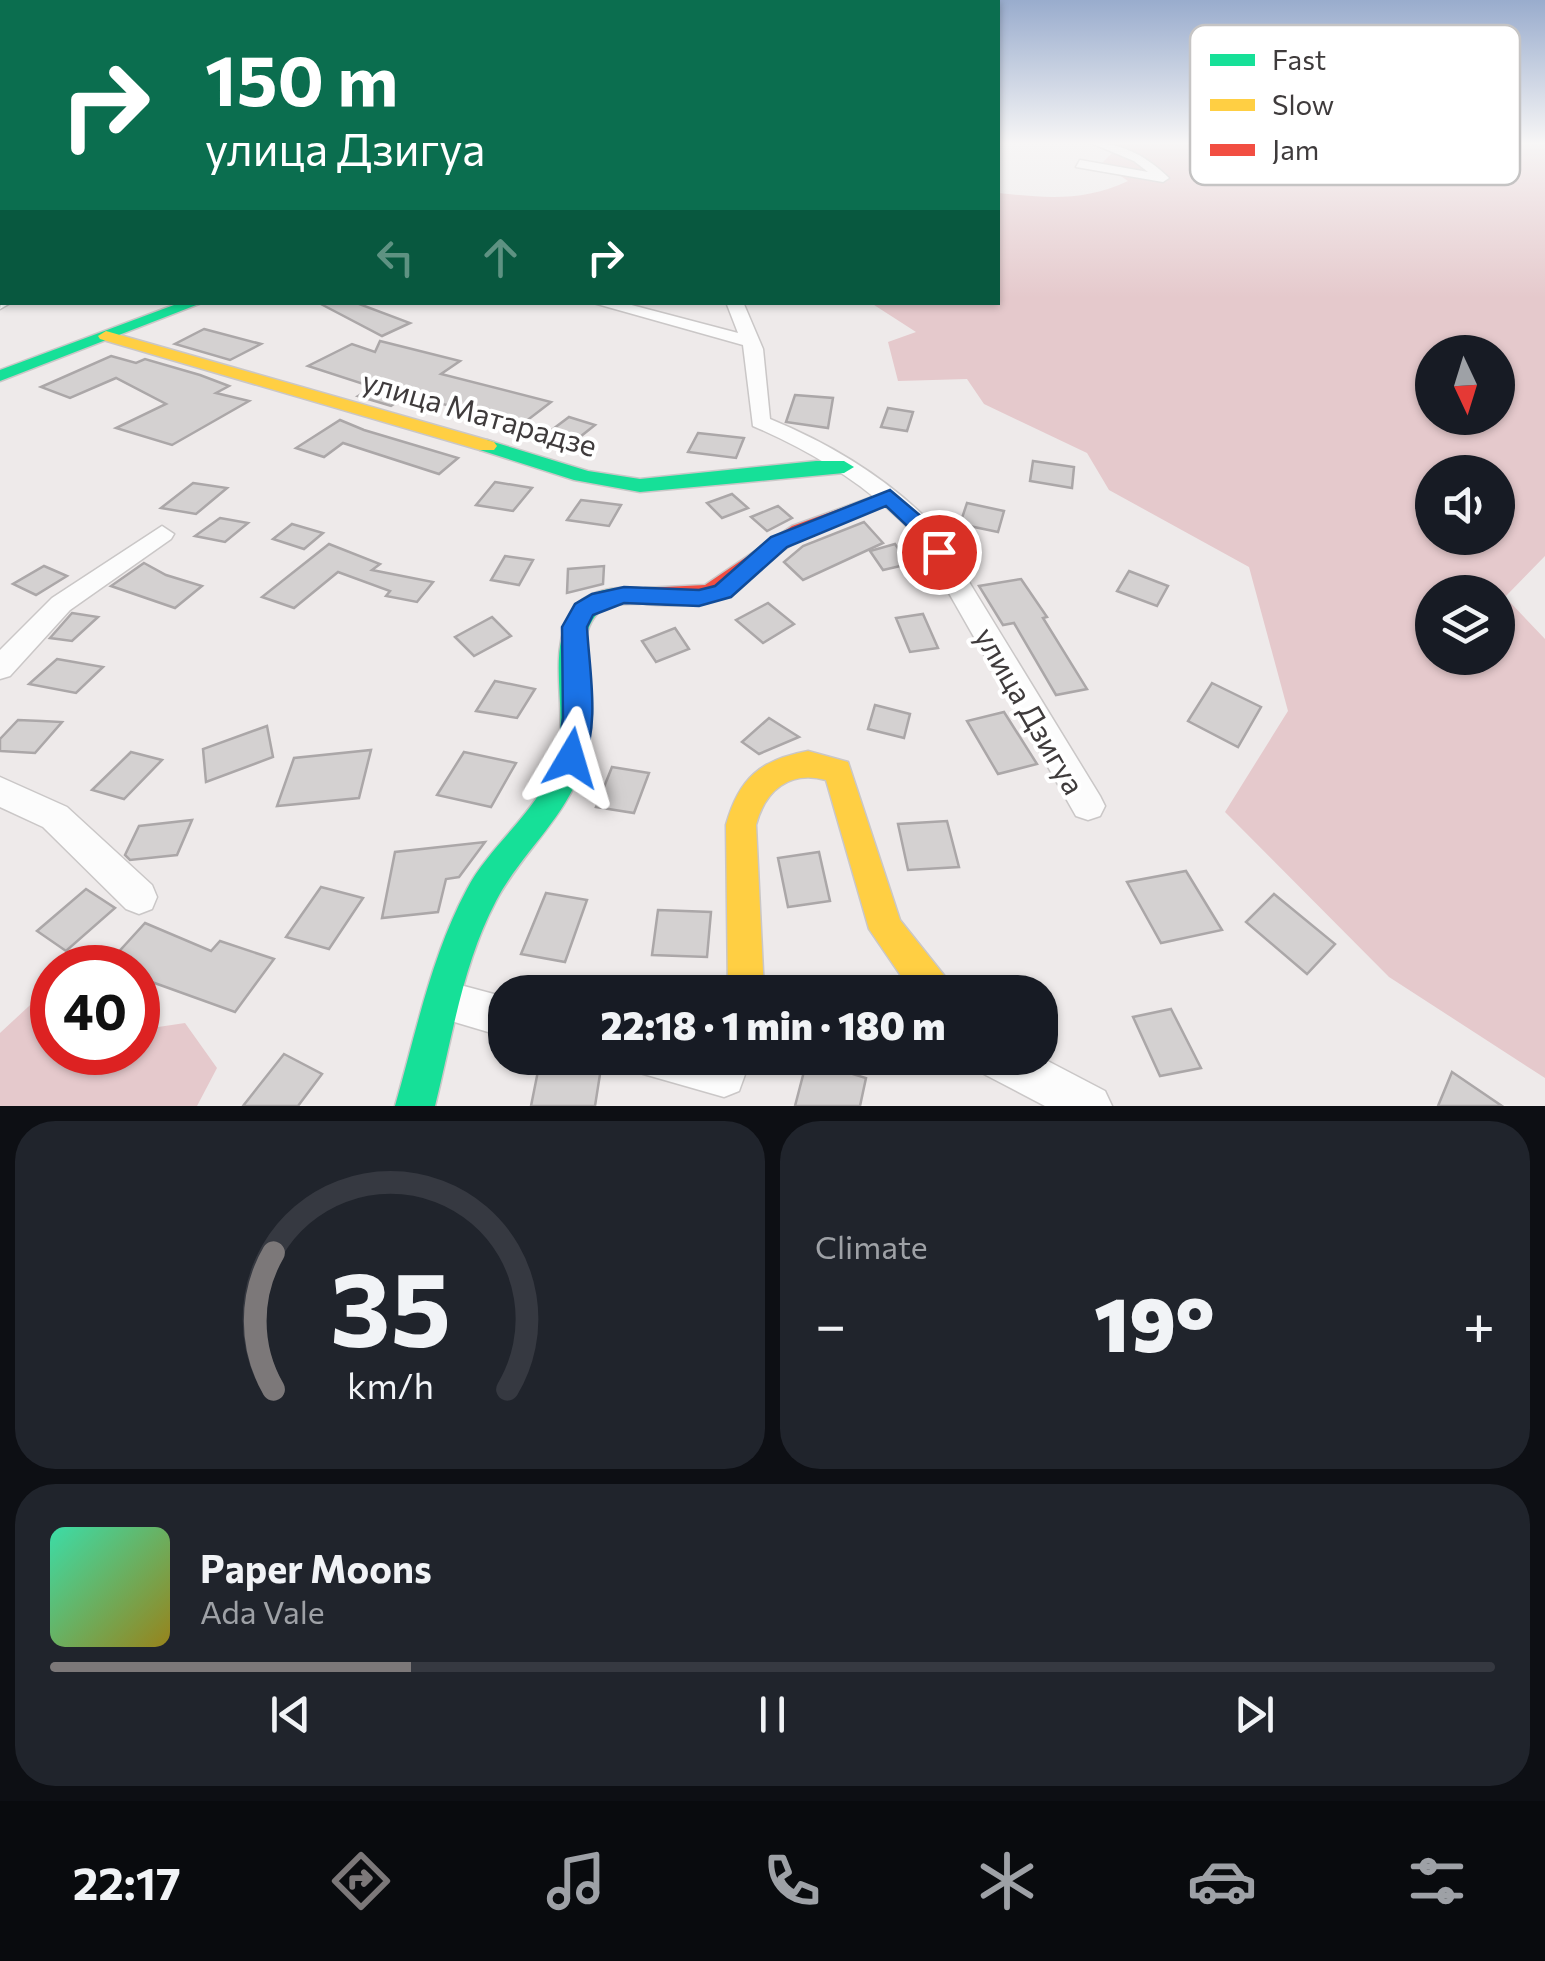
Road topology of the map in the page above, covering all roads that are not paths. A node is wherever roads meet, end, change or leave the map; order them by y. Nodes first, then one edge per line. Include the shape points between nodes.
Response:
1 (183, 305) edge
2 (610, 305) edge
3 (735, 305) edge
4 (106, 336) junction
5 (752, 342) junction
6 (0, 376) edge
7 (844, 467) junction
8 (890, 497) junction
9 (162, 534) dead end
10 (0, 668) edge
11 (0, 791) edge
12 (1088, 806) dead end
13 (139, 897) dead end
14 (748, 975) edge
15 (921, 975) edge
16 (445, 1001) junction
17 (488, 1012) edge
18 (1030, 1075) edge
19 (415, 1106) edge
20 (1090, 1106) edge

1 - 4 street
2 - 5 street
3 - 5 street, улица Дзигуа
4 - 6 street
4 - 7 street, улица Матарадзе via 614,483 662,485 801,462
5 - 7 street, улица Дзигуа via 760,422
7 - 8 street, улица Дзигуа
8 - 12 street, улица Дзигуа via 927,533 951,570
8 - 16 street via 779,542 723,592 699,598 624,595 584,610 575,627 571,758 559,788 478,900
9 - 10 street via 62,604
11 - 13 street via 55,817
14 - 15 street via 742,816 760,784 784,764 816,759 838,771 886,929
16 - 17 street
16 - 19 street
18 - 20 street

